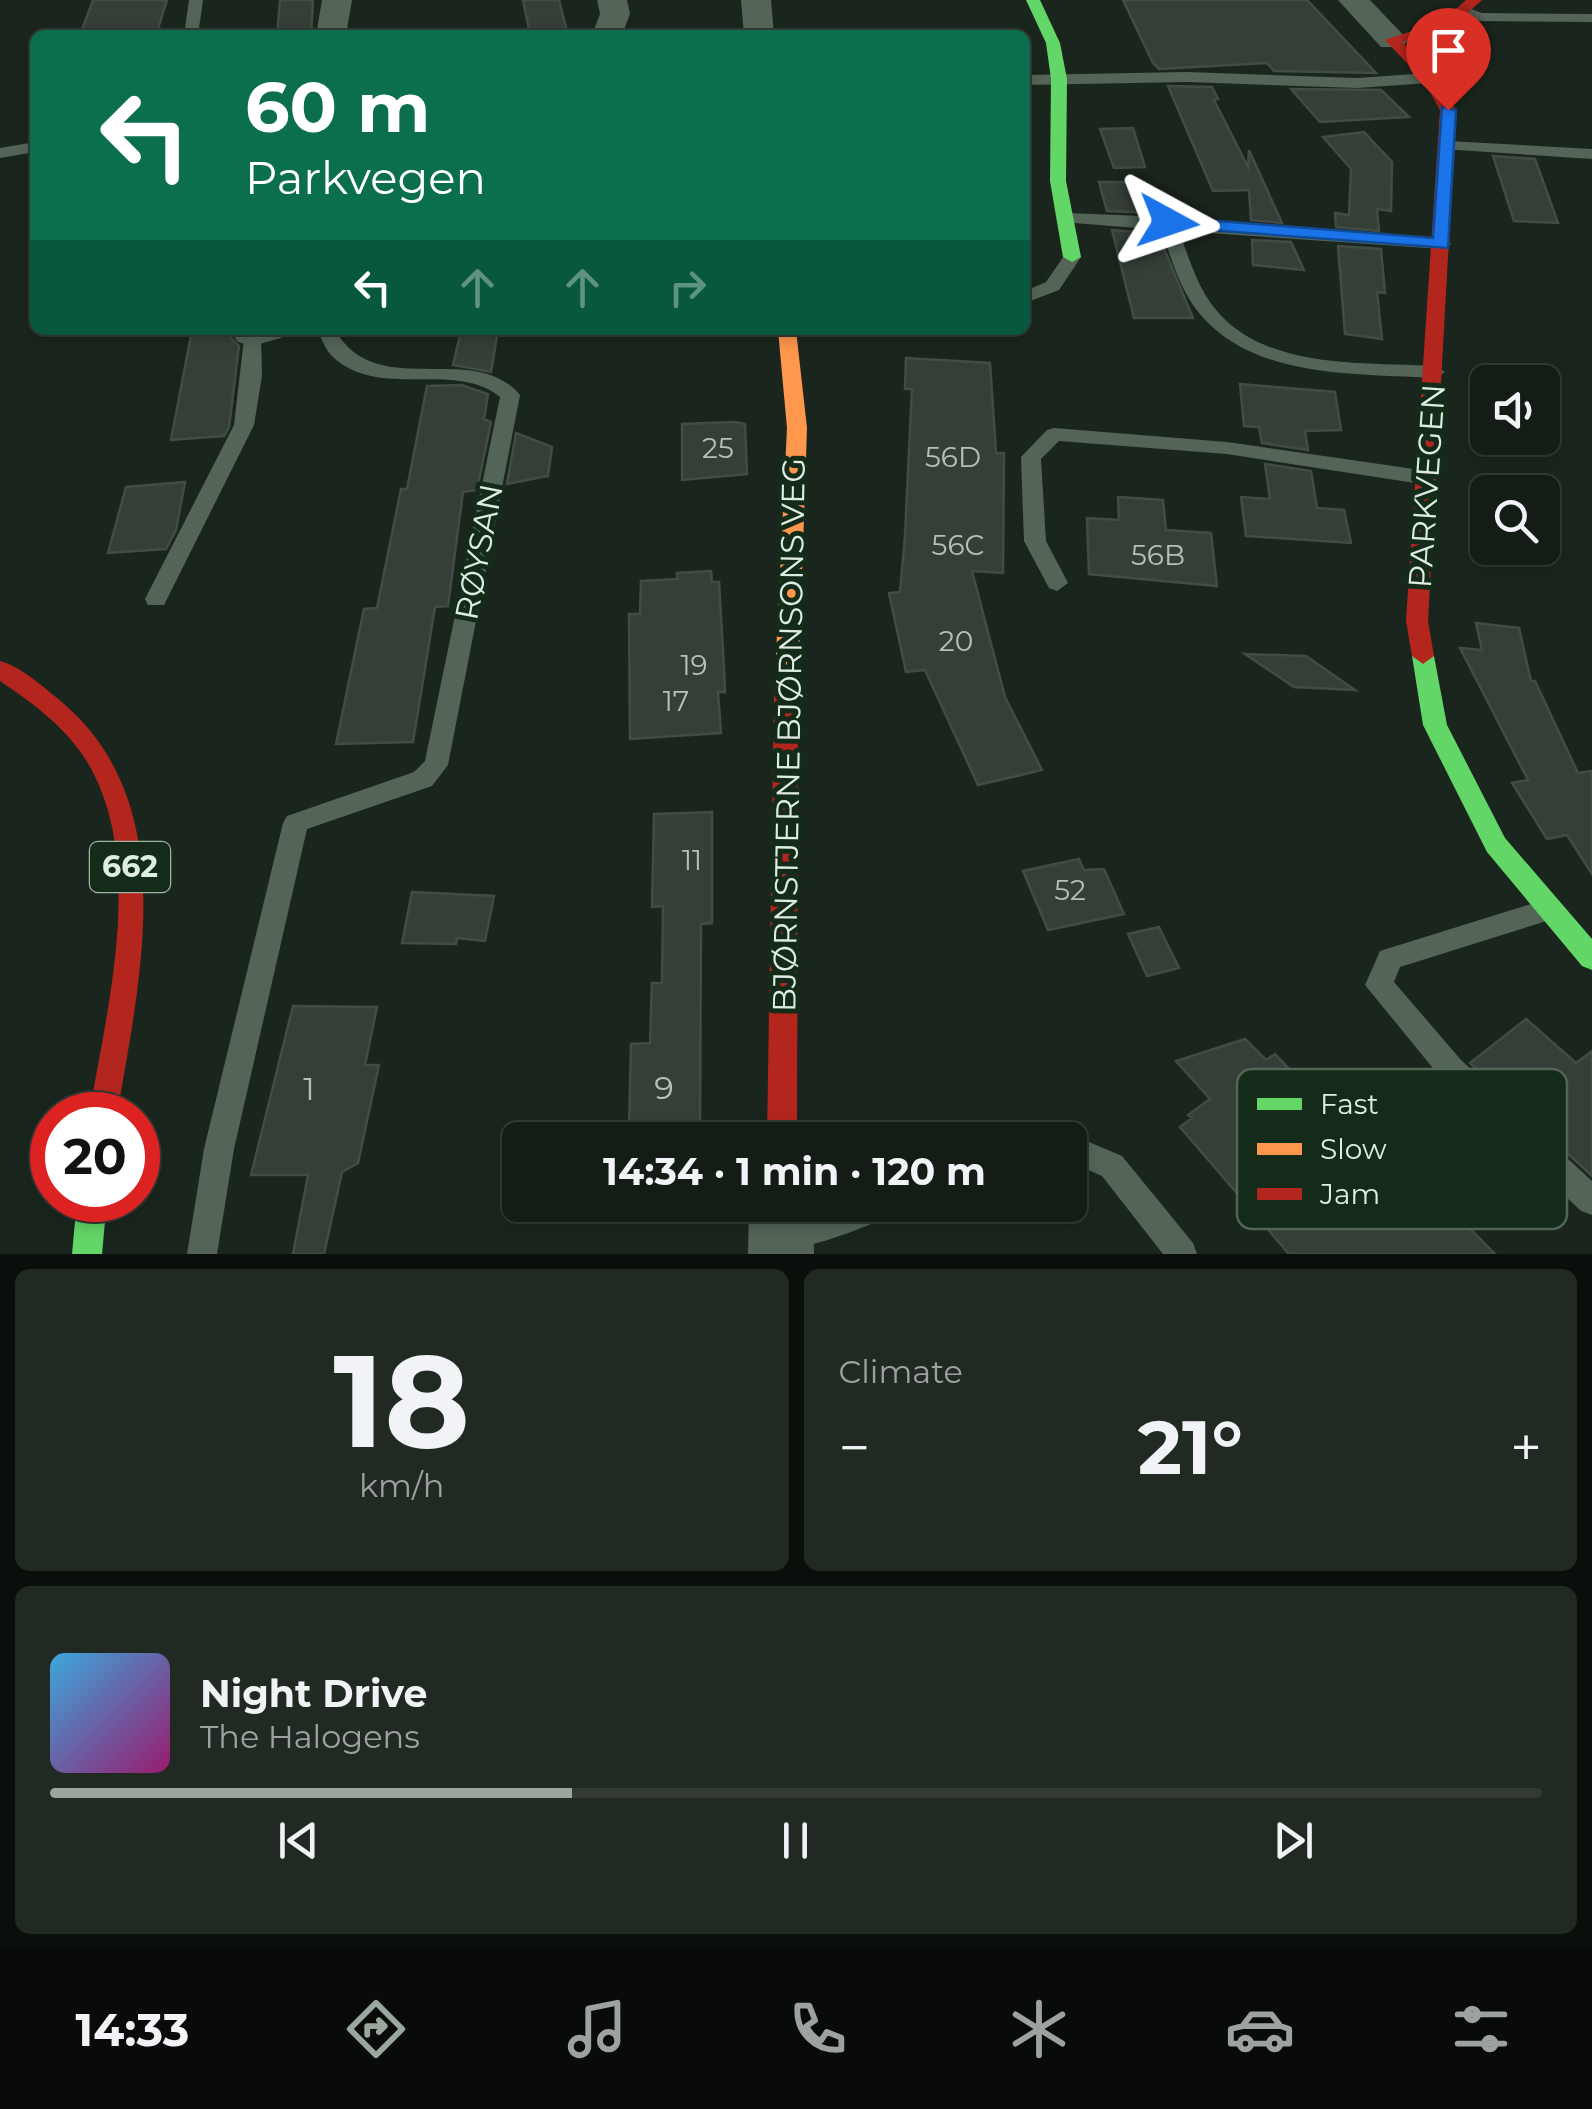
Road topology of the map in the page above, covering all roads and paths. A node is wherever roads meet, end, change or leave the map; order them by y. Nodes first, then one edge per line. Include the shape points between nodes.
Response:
1 (196, 0) edge
2 (338, 0) edge
3 (612, 0) edge
4 (756, 0) edge
5 (1033, 0) edge
6 (1353, 0) edge
7 (1469, 5) edge
8 (1592, 18) edge
9 (192, 30) edge
10 (333, 30) edge
11 (609, 30) edge
12 (759, 30) edge
13 (1392, 40) junction
14 (1430, 78) junction
15 (1060, 79) junction
16 (1030, 80) edge
17 (1448, 146) junction
18 (30, 148) edge
19 (2, 152) edge
20 (1592, 154) edge
21 (1068, 218) junction
22 (1168, 222) junction
23 (1442, 244) junction
24 (1072, 256) joint
25 (1030, 296) edge
26 (248, 335) edge
27 (327, 335) edge
28 (788, 335) edge
29 (1435, 372) junction
30 (1428, 478) junction
31 (1057, 583) dead end
32 (156, 599) dead end
33 (0, 669) edge
34 (1551, 909) junction
35 (1592, 958) edge
36 (1450, 1069) edge
37 (106, 1092) edge
38 (782, 1122) edge
39 (1087, 1155) edge
40 (1567, 1178) edge
41 (1592, 1201) edge
42 (90, 1222) edge
43 (839, 1222) edge
44 (781, 1232) edge
45 (87, 1254) edge
46 (202, 1254) edge
47 (1182, 1254) edge

1 - 9 lane
2 - 10 street
3 - 11 street
4 - 12 street
5 - 15 main road via 1053,43
6 - 13 street, PARKVEGEN
7 - 8 lane via 1480,17
7 - 13 main road via 1447,24
13 - 14 main road, PARKVEGEN
14 - 15 lane
14 - 17 main road, PARKVEGEN via 1448,110
15 - 16 lane
15 - 21 main road via 1058,181
17 - 20 lane
17 - 23 main road, PARKVEGEN
18 - 19 lane
21 - 22 lane
21 - 24 main road
22 - 23 lane
22 - 29 lane via 1202,304 1258,350 1292,360
23 - 29 main road, PARKVEGEN
24 - 25 lane via 1053,286
26 - 32 lane via 252,376 244,424
27 - 46 lane, RØYSAN via 348,362 394,373 494,380 510,396 436,764 423,779 296,823 219,1149
28 - 38 main road, BJØRNSTJERNE BJØRNSONS VEG via 797,428 783,754
29 - 30 main road, PARKVEGEN
30 - 31 lane via 1227,448 1054,434 1031,457 1035,541
30 - 34 main road, PARKVEGEN via 1417,621 1435,725 1496,845
33 - 37 main road, 662 via 48,699 86,736 113,782 129,836 131,908
34 - 35 main road, PARKVEGEN
34 - 36 lane via 1390,960 1379,985
39 - 47 lane via 1112,1166
40 - 41 lane
42 - 45 main road
43 - 44 lane

